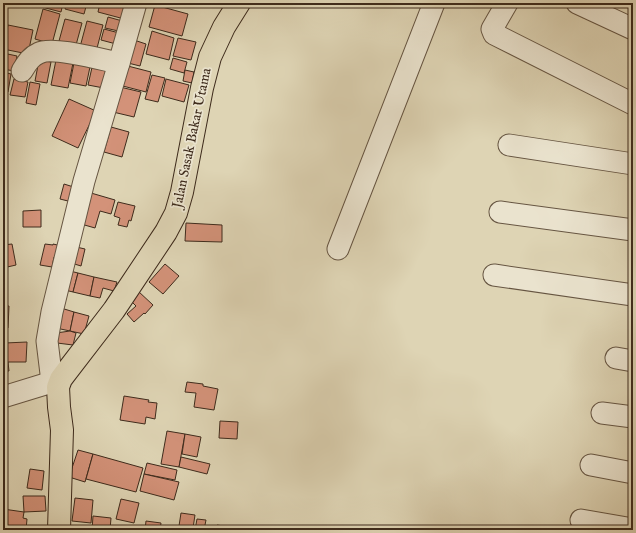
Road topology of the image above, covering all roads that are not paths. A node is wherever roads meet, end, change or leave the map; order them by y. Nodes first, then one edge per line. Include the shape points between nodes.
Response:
1 (136, 3) edge
2 (239, 3) edge
3 (434, 3) edge
4 (507, 3) edge
5 (577, 3) edge
6 (633, 29) edge
7 (119, 63) junction
8 (22, 70) dead end
9 (633, 104) edge
10 (509, 145) dead end
11 (633, 164) edge
12 (500, 212) dead end
13 (633, 230) edge
14 (338, 249) dead end
15 (494, 275) dead end
16 (633, 295) edge
17 (57, 390) junction
18 (3, 397) edge
19 (602, 413) dead end
20 (633, 417) edge
21 (591, 465) dead end
22 (633, 473) edge
23 (581, 520) dead end
24 (633, 529) edge
25 (59, 530) edge

1 - 7 street
2 - 17 main road, Jalan Sasak Bakar Utama via 210,57 176,213 114,310 64,375
3 - 14 street
4 - 9 street via 492,29 494,34
5 - 6 street
7 - 8 street via 45,50 29,59
7 - 17 street via 84,181 52,312 47,342
10 - 11 street
12 - 13 street
15 - 16 street
17 - 18 street
17 - 25 main road via 62,430
19 - 20 street
21 - 22 street
23 - 24 street

